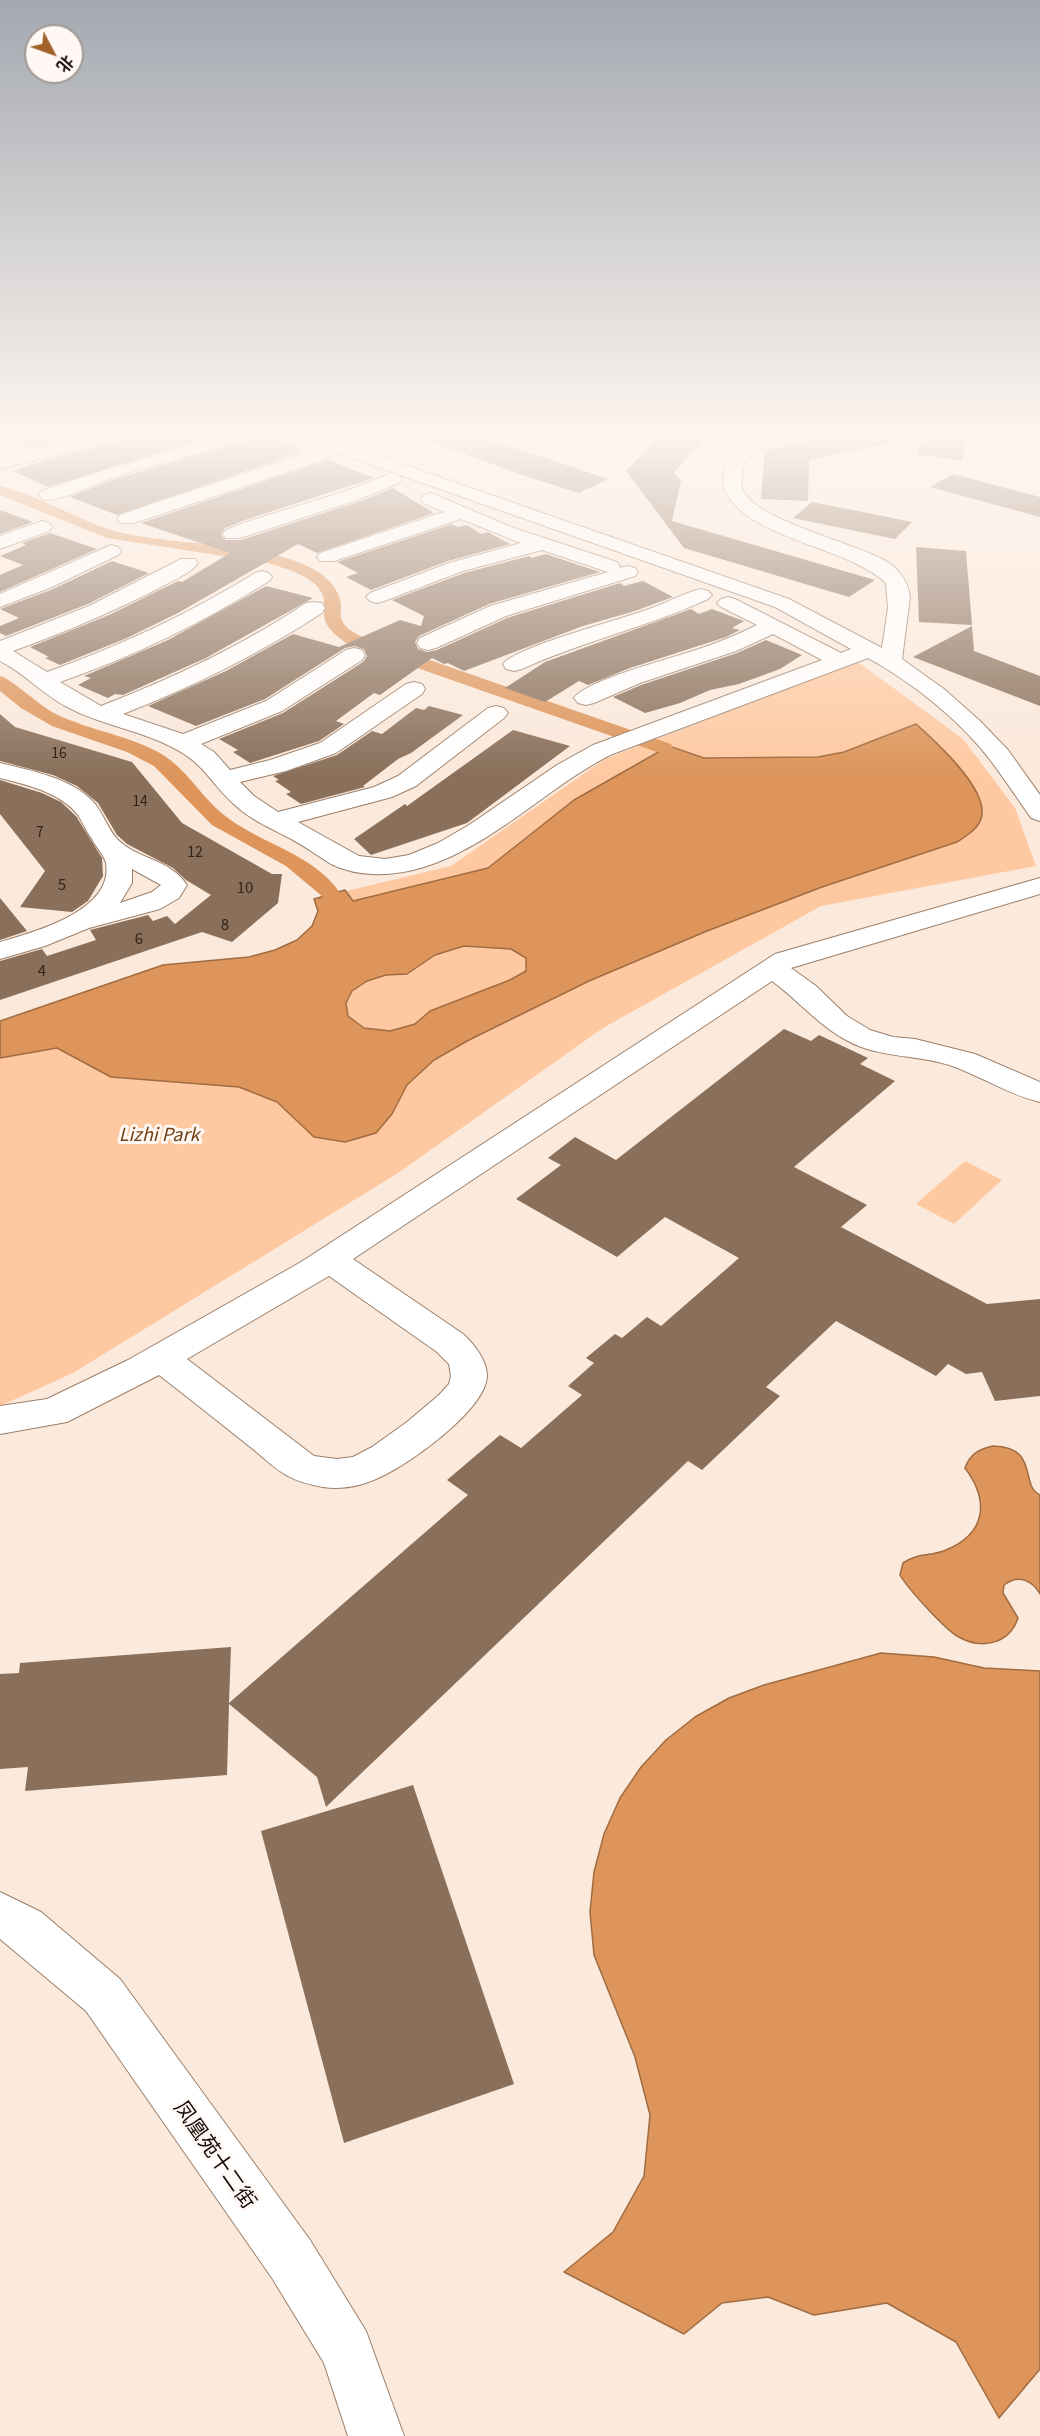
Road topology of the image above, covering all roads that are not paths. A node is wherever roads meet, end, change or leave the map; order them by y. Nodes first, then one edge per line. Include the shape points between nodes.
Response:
1 (355, 548) edge
2 (528, 548) edge
3 (553, 548) edge
4 (621, 548) edge
5 (837, 548) edge
6 (111, 552) dead end
7 (327, 557) dead end
8 (188, 563) dead end
9 (628, 572) junction
10 (262, 577) dead end
11 (649, 578) dead end
12 (670, 585) dead end
13 (701, 595) junction
14 (376, 597) dead end
15 (0, 601) edge
16 (314, 608) dead end
17 (774, 625) junction
18 (429, 643) dead end
19 (0, 648) edge
20 (869, 650) junction
21 (0, 653) edge
22 (354, 655) dead end
23 (840, 661) junction
24 (890, 661) junction
25 (514, 664) dead end
26 (43, 681) junction
27 (414, 689) dead end
28 (586, 698) dead end
29 (101, 714) junction
30 (496, 714) dead end
31 (182, 743) junction
32 (0, 770) edge
33 (225, 778) junction
34 (1040, 813) edge
35 (274, 821) junction
36 (110, 847) junction
37 (1040, 886) edge
38 (71, 927) junction
39 (0, 951) edge
40 (772, 968) junction
41 (1040, 1093) edge
42 (328, 1259) junction
43 (161, 1358) junction
44 (0, 1420) edge
45 (0, 1914) edge
46 (376, 2436) edge

1 - 7 street
2 - 14 street via 456,567
3 - 9 street
4 - 20 street via 782,603
5 - 24 street via 869,559 893,577 900,591
6 - 15 street
8 - 19 street via 104,609
9 - 11 street
9 - 18 street via 498,611
10 - 26 street via 169,631
12 - 13 street
13 - 17 street
13 - 25 street via 645,619 575,638
16 - 29 street via 224,663
17 - 23 street
17 - 28 street via 748,639 646,672
20 - 23 street
20 - 24 street
21 - 26 street via 28,667
22 - 31 street via 274,706
23 - 35 street via 592,754 467,836 399,867 356,864
24 - 34 street via 972,726 999,755
26 - 29 street via 64,697
27 - 33 street via 328,748 277,766
29 - 31 street
30 - 35 street via 407,781 383,792
31 - 33 street
32 - 36 street via 46,784 73,798 84,806
33 - 35 street via 252,808
36 - 38 street via 119,862 120,879 111,896 95,912
36 - 38 street via 170,879 174,885 172,892 165,899
37 - 40 street via 784,960
38 - 39 street
40 - 41 street via 860,1036 964,1060
40 - 42 street
42 - 43 street
42 - 43 street via 450,1343 466,1361 469,1372 468,1383 454,1405 373,1466 337,1474 301,1466
43 - 44 street via 54,1412
45 - 46 street, 凤凰苑十二街 via 25,1928 103,1995 291,2259 347,2350

